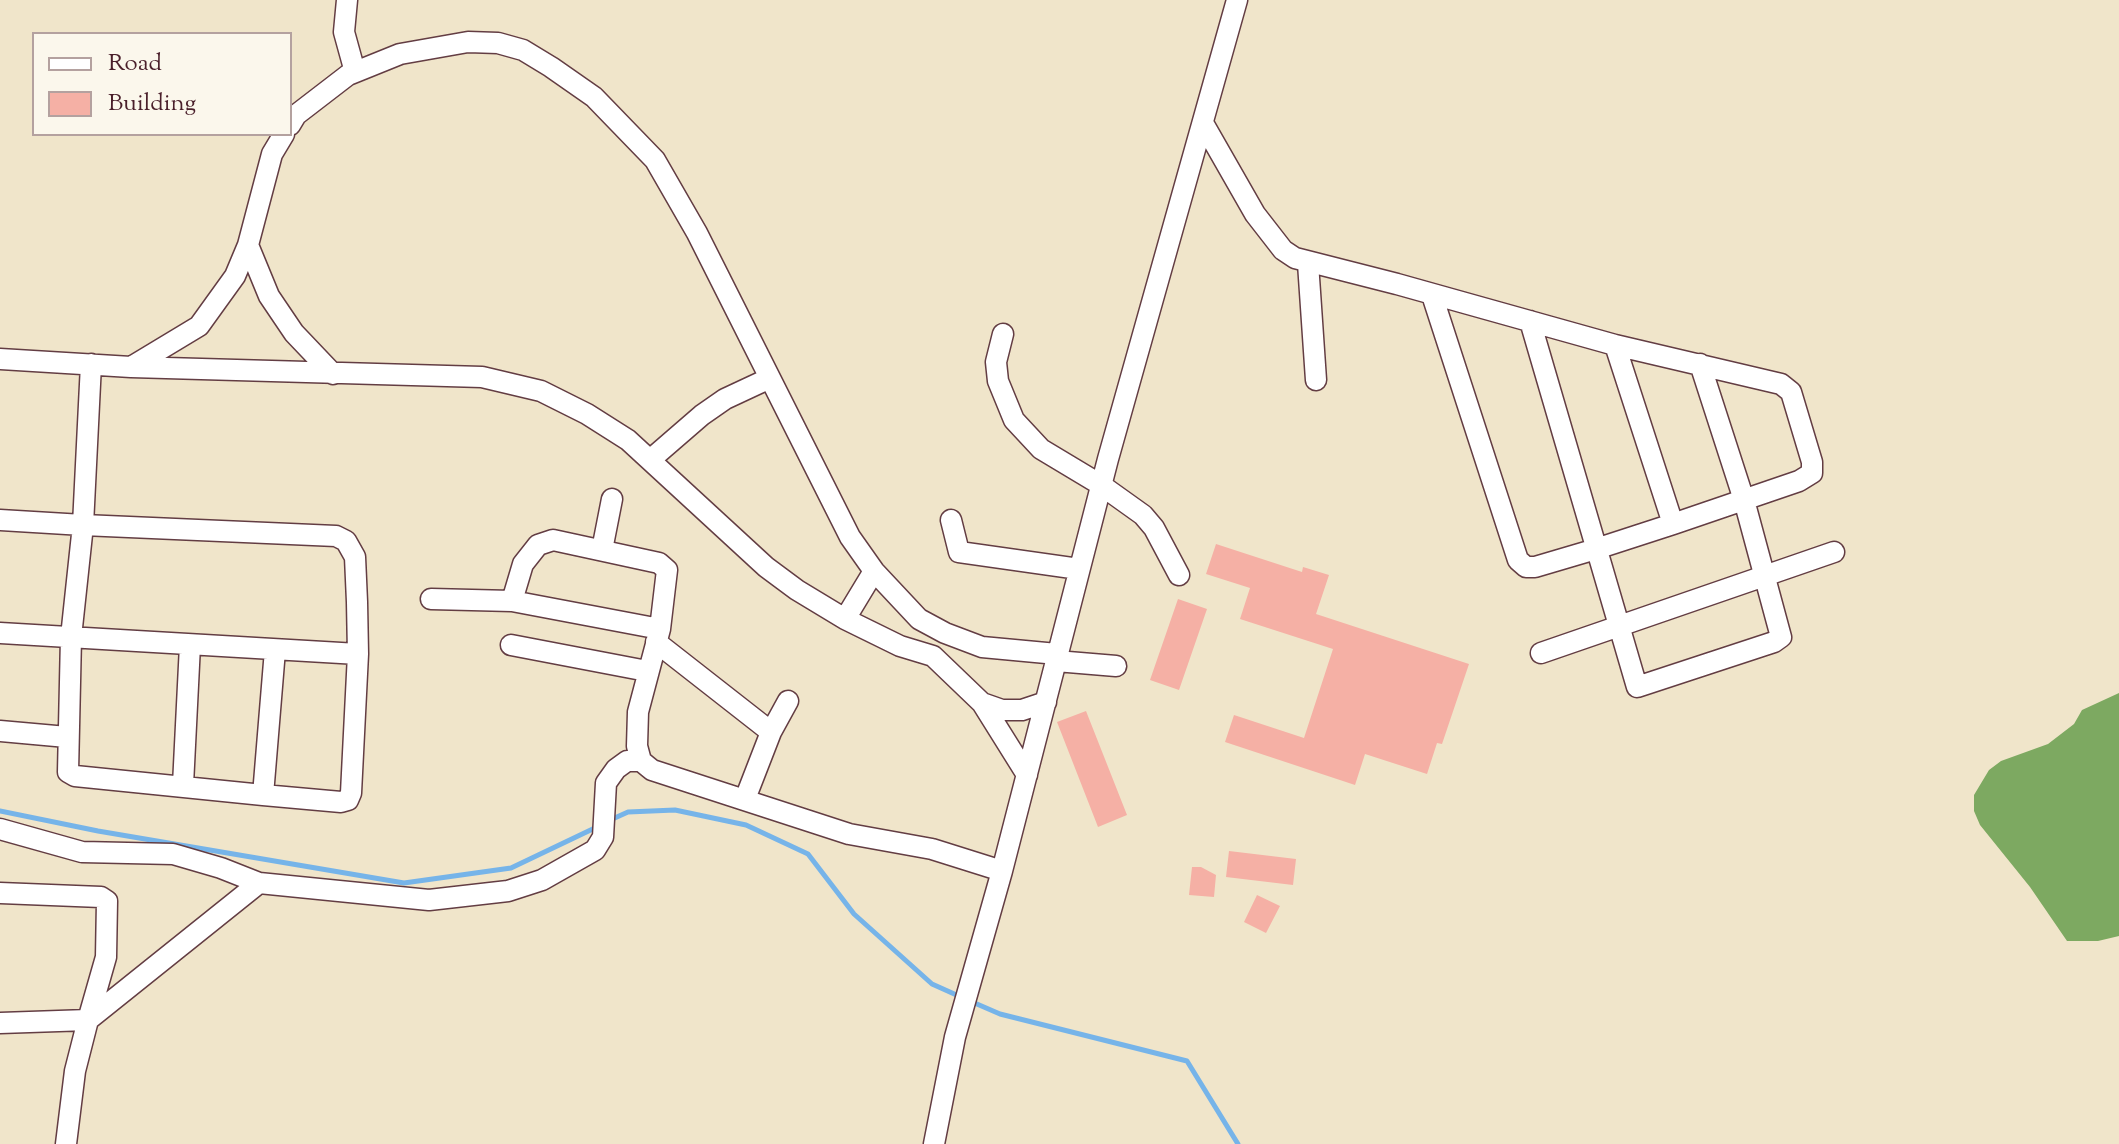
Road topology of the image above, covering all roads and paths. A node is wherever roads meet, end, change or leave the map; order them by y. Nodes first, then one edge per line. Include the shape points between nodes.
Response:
1 (347, 0) edge
2 (1237, 0) edge
3 (355, 72) junction
4 (292, 122) edge
5 (1203, 123) junction
6 (283, 136) edge
7 (248, 245) junction
8 (1308, 263) junction
9 (1432, 295) junction
10 (1530, 321) junction
11 (1003, 334) dead end
12 (1615, 345) junction
13 (0, 359) edge
14 (91, 364) junction
15 (1700, 364) junction
16 (131, 367) junction
17 (333, 374) junction
18 (770, 378) junction
19 (1316, 380) dead end
20 (650, 460) junction
21 (1101, 485) junction
22 (612, 499) dead end
23 (1744, 500) junction
24 (0, 520) edge
25 (951, 520) dead end
26 (1673, 524) junction
27 (83, 525) junction
28 (1596, 549) junction
29 (602, 550) junction
30 (1834, 552) dead end
31 (1079, 569) junction
32 (874, 571) junction
33 (1766, 574) junction
34 (1179, 575) dead end
35 (431, 599) dead end
36 (512, 601) junction
37 (845, 619) junction
38 (1617, 625) junction
39 (0, 633) edge
40 (945, 633) junction
41 (658, 635) junction
42 (71, 637) junction
43 (190, 645) junction
44 (511, 645) dead end
45 (275, 650) junction
46 (1541, 653) dead end
47 (358, 654) junction
48 (933, 656) junction
49 (1056, 658) junction
50 (1116, 666) dead end
51 (647, 671) junction
52 (788, 701) dead end
53 (1046, 702) junction
54 (982, 703) junction
55 (0, 731) edge
56 (771, 732) junction
57 (67, 737) junction
58 (641, 761) junction
59 (1027, 775) junction
60 (183, 785) junction
61 (263, 795) junction
62 (745, 799) junction
63 (0, 829) edge
64 (1002, 871) junction
65 (259, 883) junction
66 (0, 893) edge
67 (88, 1020) junction
68 (0, 1023) edge
69 (66, 1144) edge
70 (934, 1144) edge

1 - 3 street via 344,32
2 - 5 street
3 - 4 street
3 - 18 street via 400,54 468,42 498,43 523,50 594,97 655,160
5 - 8 street via 1255,214 1283,250
5 - 21 street
6 - 7 street via 272,154
7 - 16 street via 235,276 199,326
7 - 17 street via 269,296 294,333
8 - 9 street
8 - 19 street
9 - 10 street
9 - 28 street via 1518,560 1535,567
10 - 12 street
10 - 28 street
11 - 21 street via 998,381 1014,420 1041,449
12 - 15 street
12 - 26 street
13 - 14 street
14 - 16 street
14 - 27 street
15 - 23 street
15 - 23 street via 1781,384 1791,392 1812,473
16 - 17 street
17 - 20 street via 482,377 541,391 587,414
18 - 20 street via 725,399
18 - 32 street via 850,537
20 - 37 street via 766,567
21 - 31 street
21 - 34 street via 1143,515
22 - 29 street
23 - 26 street
23 - 33 street
24 - 27 street
25 - 31 street via 959,552
26 - 28 street
27 - 42 street
27 - 47 street via 336,536 346,541 355,557
28 - 38 street
29 - 36 street via 543,542 523,564
29 - 41 street via 659,563 667,570
30 - 33 street
31 - 49 street
32 - 37 street
32 - 40 street via 919,619
33 - 38 street
33 - 38 street via 1781,635 1759,647 1637,687
35 - 36 street
36 - 41 street
37 - 48 street
38 - 46 street
39 - 42 street
40 - 48 street
40 - 49 street via 982,647
41 - 51 street
41 - 56 street
42 - 43 street
42 - 57 street
43 - 45 street
43 - 60 street
44 - 51 street
45 - 47 street
45 - 61 street
47 - 61 street via 348,800
48 - 54 street
49 - 50 street
49 - 53 street
51 - 58 street via 638,712
52 - 56 street
53 - 54 street via 1022,710
53 - 59 street
54 - 59 street
55 - 57 street
56 - 62 street
57 - 60 street via 69,774
58 - 62 street via 652,770
58 - 65 street via 627,761 606,783 603,837 595,850 566,869 508,891 429,900
59 - 64 street
60 - 61 street
62 - 64 street via 849,834 932,849
63 - 65 street via 82,852 173,854
64 - 70 street via 955,1037
65 - 67 street
66 - 67 street via 107,901 106,957
67 - 68 street
67 - 69 street

